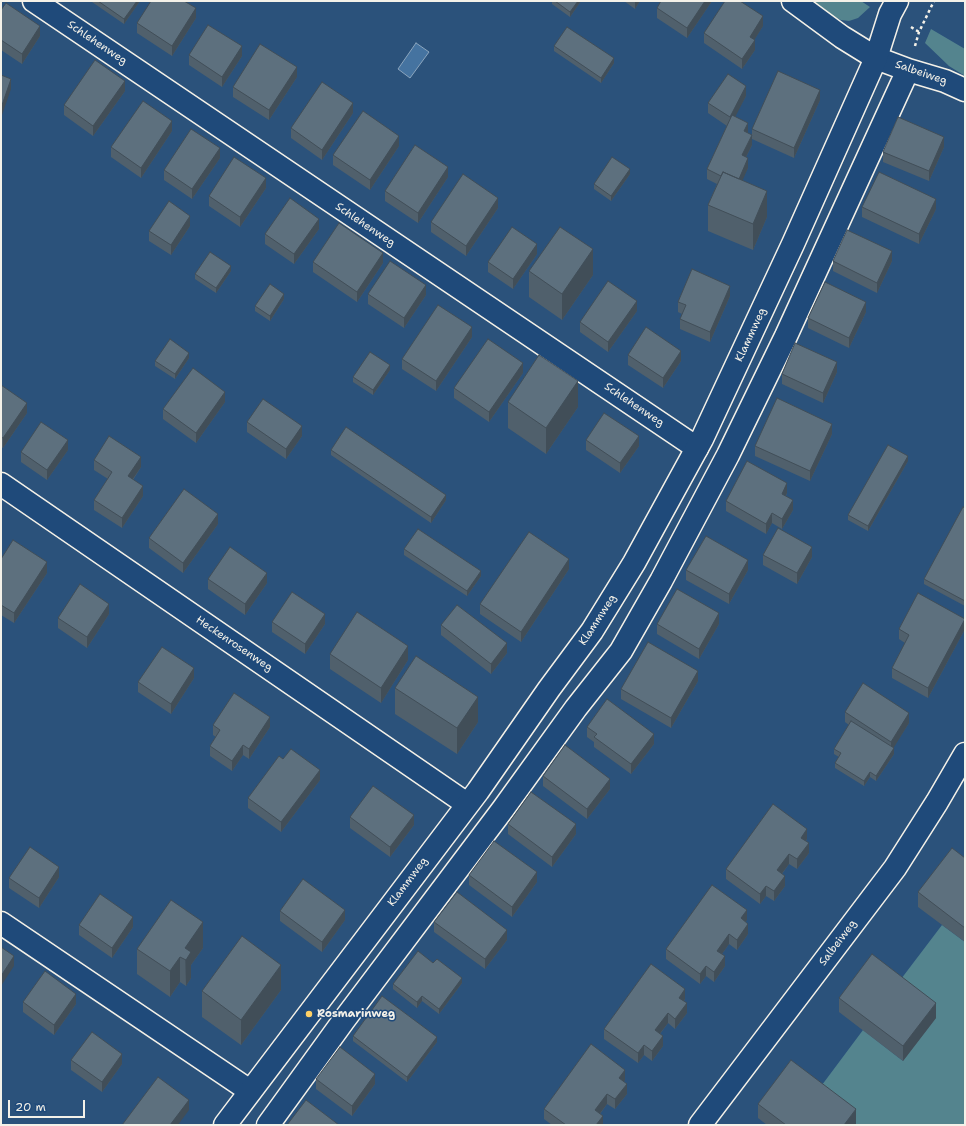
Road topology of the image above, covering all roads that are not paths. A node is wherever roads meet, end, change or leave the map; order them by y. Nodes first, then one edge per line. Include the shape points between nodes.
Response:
1 (34, 1) edge
2 (793, 1) edge
3 (897, 1) edge
4 (876, 58) junction
5 (908, 70) junction
6 (965, 90) edge
7 (697, 448) junction
8 (1, 484) edge
9 (965, 754) edge
10 (467, 804) junction
11 (1, 922) edge
12 (250, 1091) junction
13 (225, 1125) edge
14 (268, 1125) edge
15 (700, 1125) edge

1 - 7 street, Schlehenweg
2 - 4 street, Salbeiweg
3 - 4 street, Klammweg via 890,14
4 - 5 street, Salbeiweg
4 - 7 street, Klammweg via 793,244
5 - 6 street, Salbeiweg via 945,80
5 - 14 street via 786,336 728,455 621,651 576,708
7 - 10 street, Klammweg via 634,563 592,631
8 - 10 street, Heckenrosenweg
9 - 15 street, Salbeiweg via 895,868
10 - 12 street, Klammweg
11 - 12 street
12 - 13 street, Klammweg

